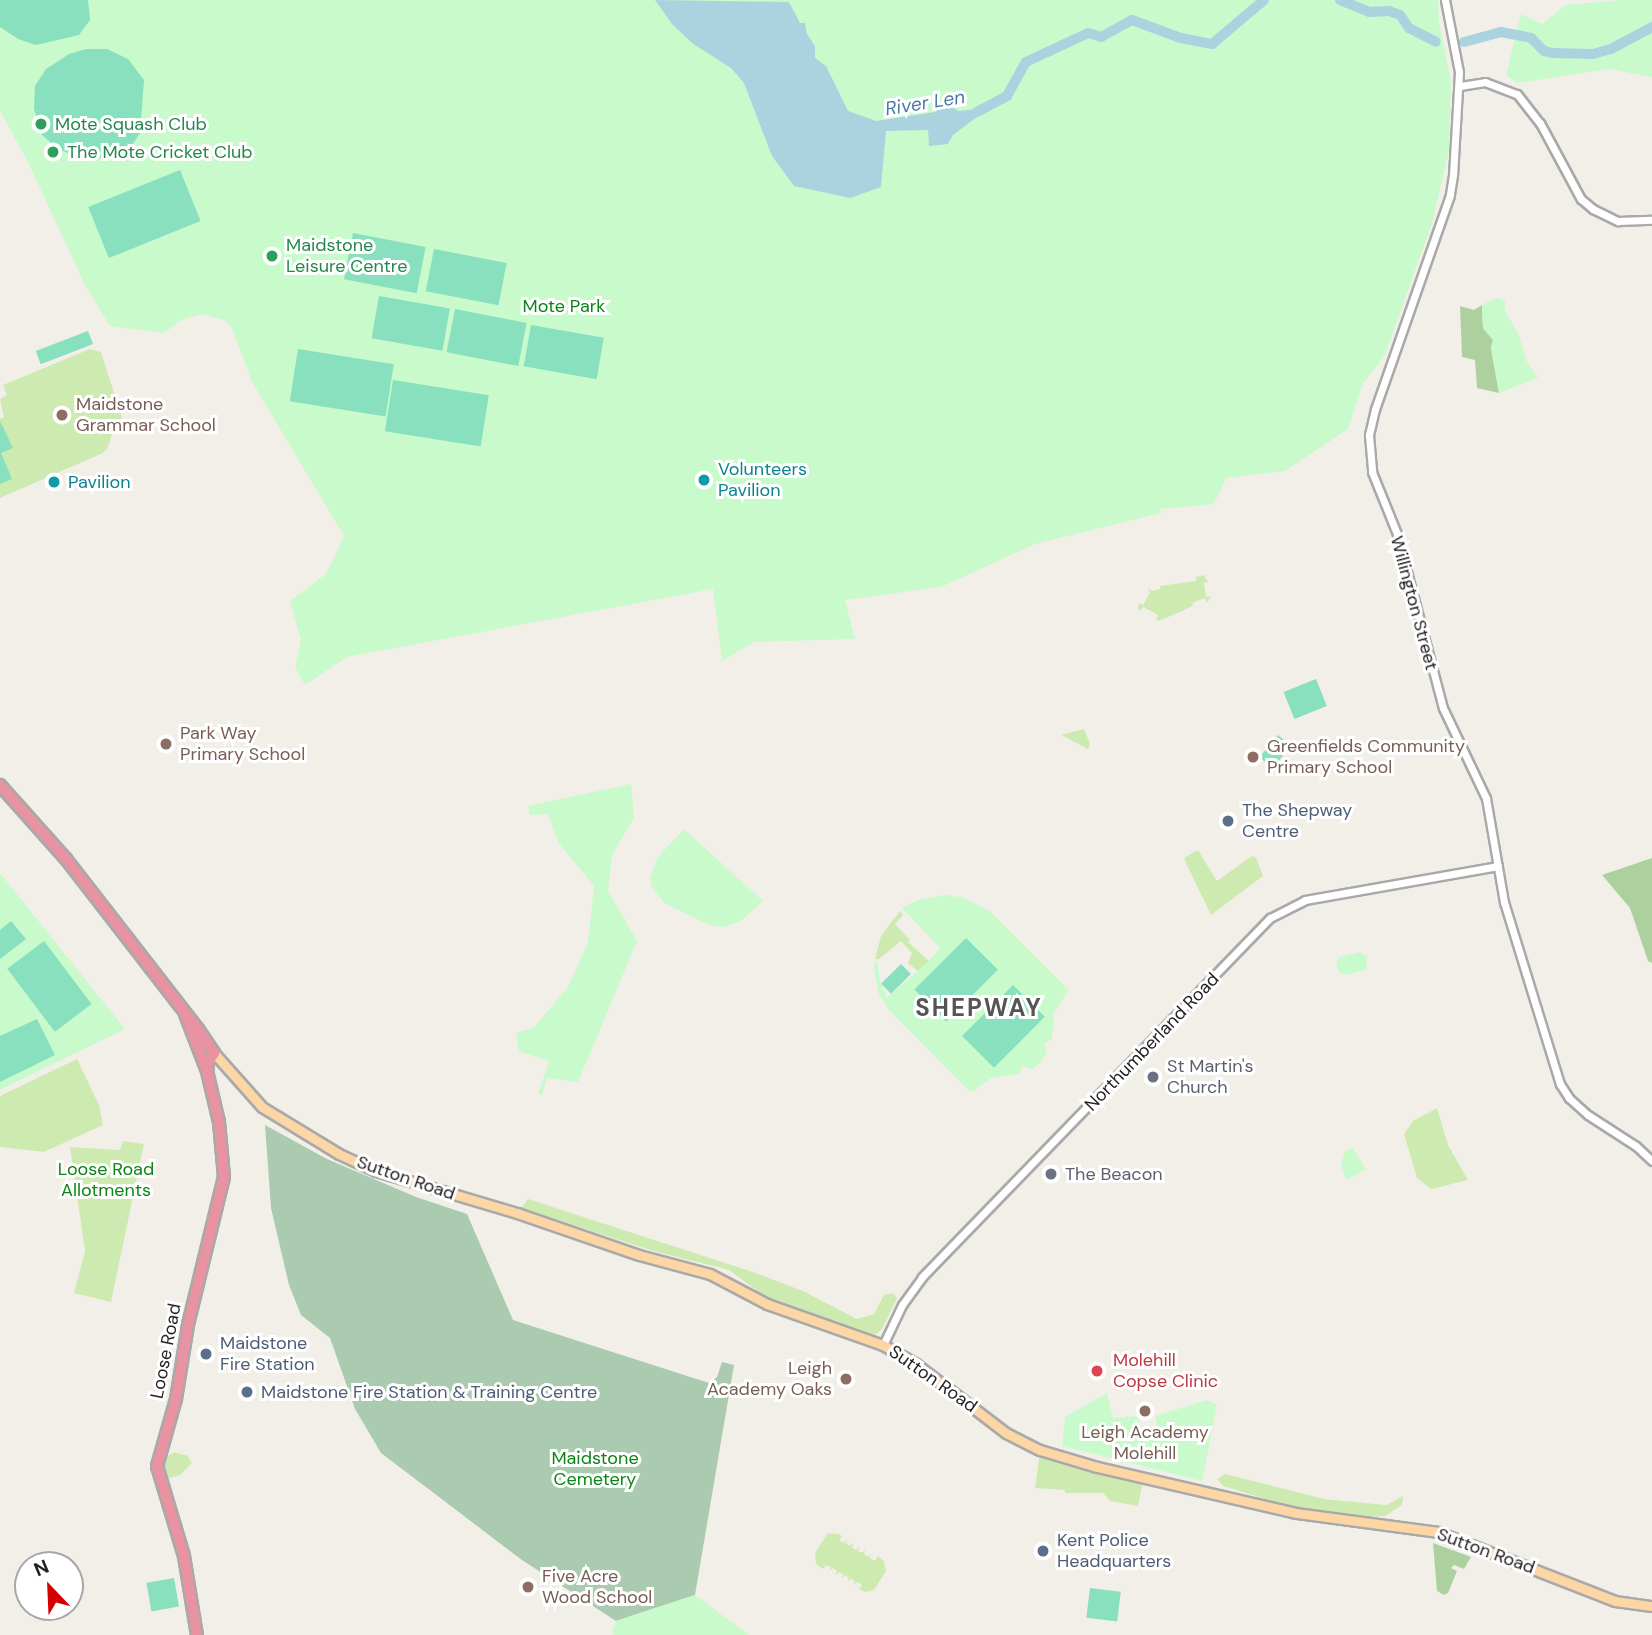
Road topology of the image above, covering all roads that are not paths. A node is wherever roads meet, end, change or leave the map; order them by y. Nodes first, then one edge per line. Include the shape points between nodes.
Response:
1 (1445, 0) edge
2 (1460, 86) junction
3 (1652, 220) edge
4 (0, 785) edge
5 (1498, 866) junction
6 (185, 1014) junction
7 (194, 1039) junction
8 (213, 1055) junction
9 (207, 1072) junction
10 (1652, 1161) edge
11 (883, 1345) junction
12 (1652, 1606) edge
13 (197, 1635) edge

1 - 2 street, Willington Street
2 - 3 street via 1485,82 1517,94 1540,124 1581,199 1618,221
2 - 5 street, Willington Street via 1450,195 1379,398 1369,447 1372,472 1403,556 1443,708 1486,798
4 - 6 highway, Loose Road via 66,859
5 - 10 street, Willington Street via 1504,902 1560,1084 1588,1115
5 - 11 street, Northumberland Road via 1305,900 1270,918 922,1278 898,1312
6 - 7 highway, Loose Road
6 - 8 highway, Loose Road
7 - 8 main road, Sutton Road
7 - 9 highway, Loose Road
8 - 9 highway, Loose Road
8 - 11 main road, Sutton Road via 280,1120 376,1171 639,1255 710,1273 767,1304
9 - 13 highway, Loose Road via 224,1145 224,1177 158,1466 184,1556
11 - 12 main road, Sutton Road via 916,1364 1006,1433 1040,1450 1296,1513 1438,1532 1615,1601

